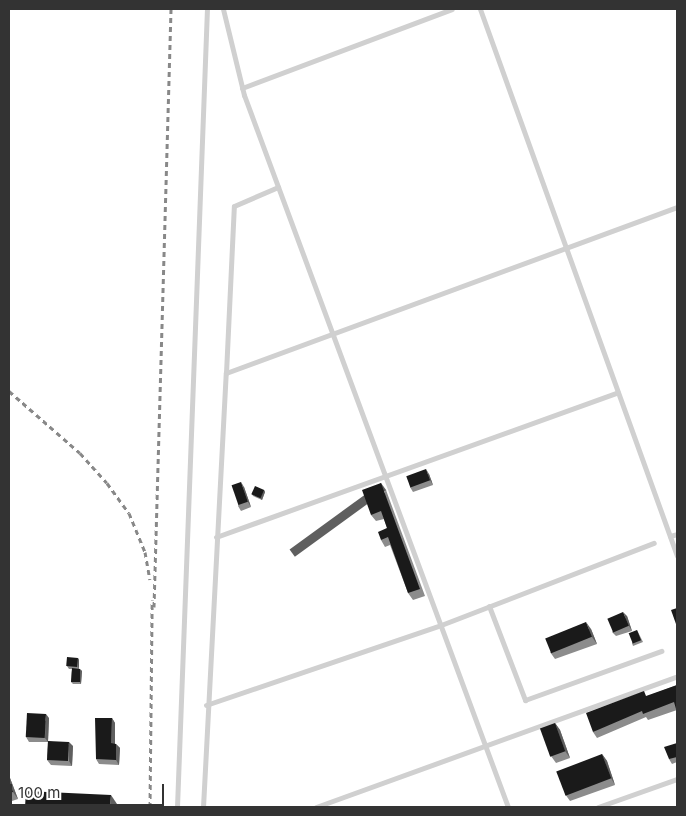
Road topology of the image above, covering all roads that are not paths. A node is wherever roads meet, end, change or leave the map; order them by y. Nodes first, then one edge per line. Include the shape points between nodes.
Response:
1 (207, 9) edge
2 (223, 9) edge
3 (452, 9) edge
4 (480, 9) edge
5 (242, 88) junction
6 (278, 187) junction
7 (677, 207) edge
8 (566, 248) junction
9 (332, 334) junction
10 (226, 373) junction
11 (618, 392) junction
12 (386, 478) junction
13 (677, 534) edge
14 (670, 536) junction
15 (216, 537) junction
16 (654, 542) dead end
17 (677, 556) edge
18 (489, 606) junction
19 (441, 625) junction
20 (661, 651) dead end
21 (677, 676) edge
22 (206, 705) junction
23 (485, 744) junction
24 (677, 779) edge
25 (177, 807) edge
26 (203, 807) edge
27 (316, 807) edge
28 (508, 807) edge
29 (598, 807) edge

1 - 25 lane
2 - 5 lane
3 - 5 lane
4 - 8 lane
5 - 6 lane
6 - 9 lane
6 - 10 lane via 234,206
7 - 8 lane
8 - 9 lane
8 - 11 lane
9 - 10 lane
9 - 12 lane
10 - 15 lane
11 - 12 lane
11 - 14 lane
12 - 15 lane
12 - 19 lane
13 - 14 lane
14 - 17 lane
15 - 22 lane
16 - 18 lane
18 - 19 lane
18 - 20 lane via 524,700
19 - 22 lane
19 - 23 lane
21 - 23 lane
22 - 26 lane
23 - 27 lane
23 - 28 lane
24 - 29 lane

